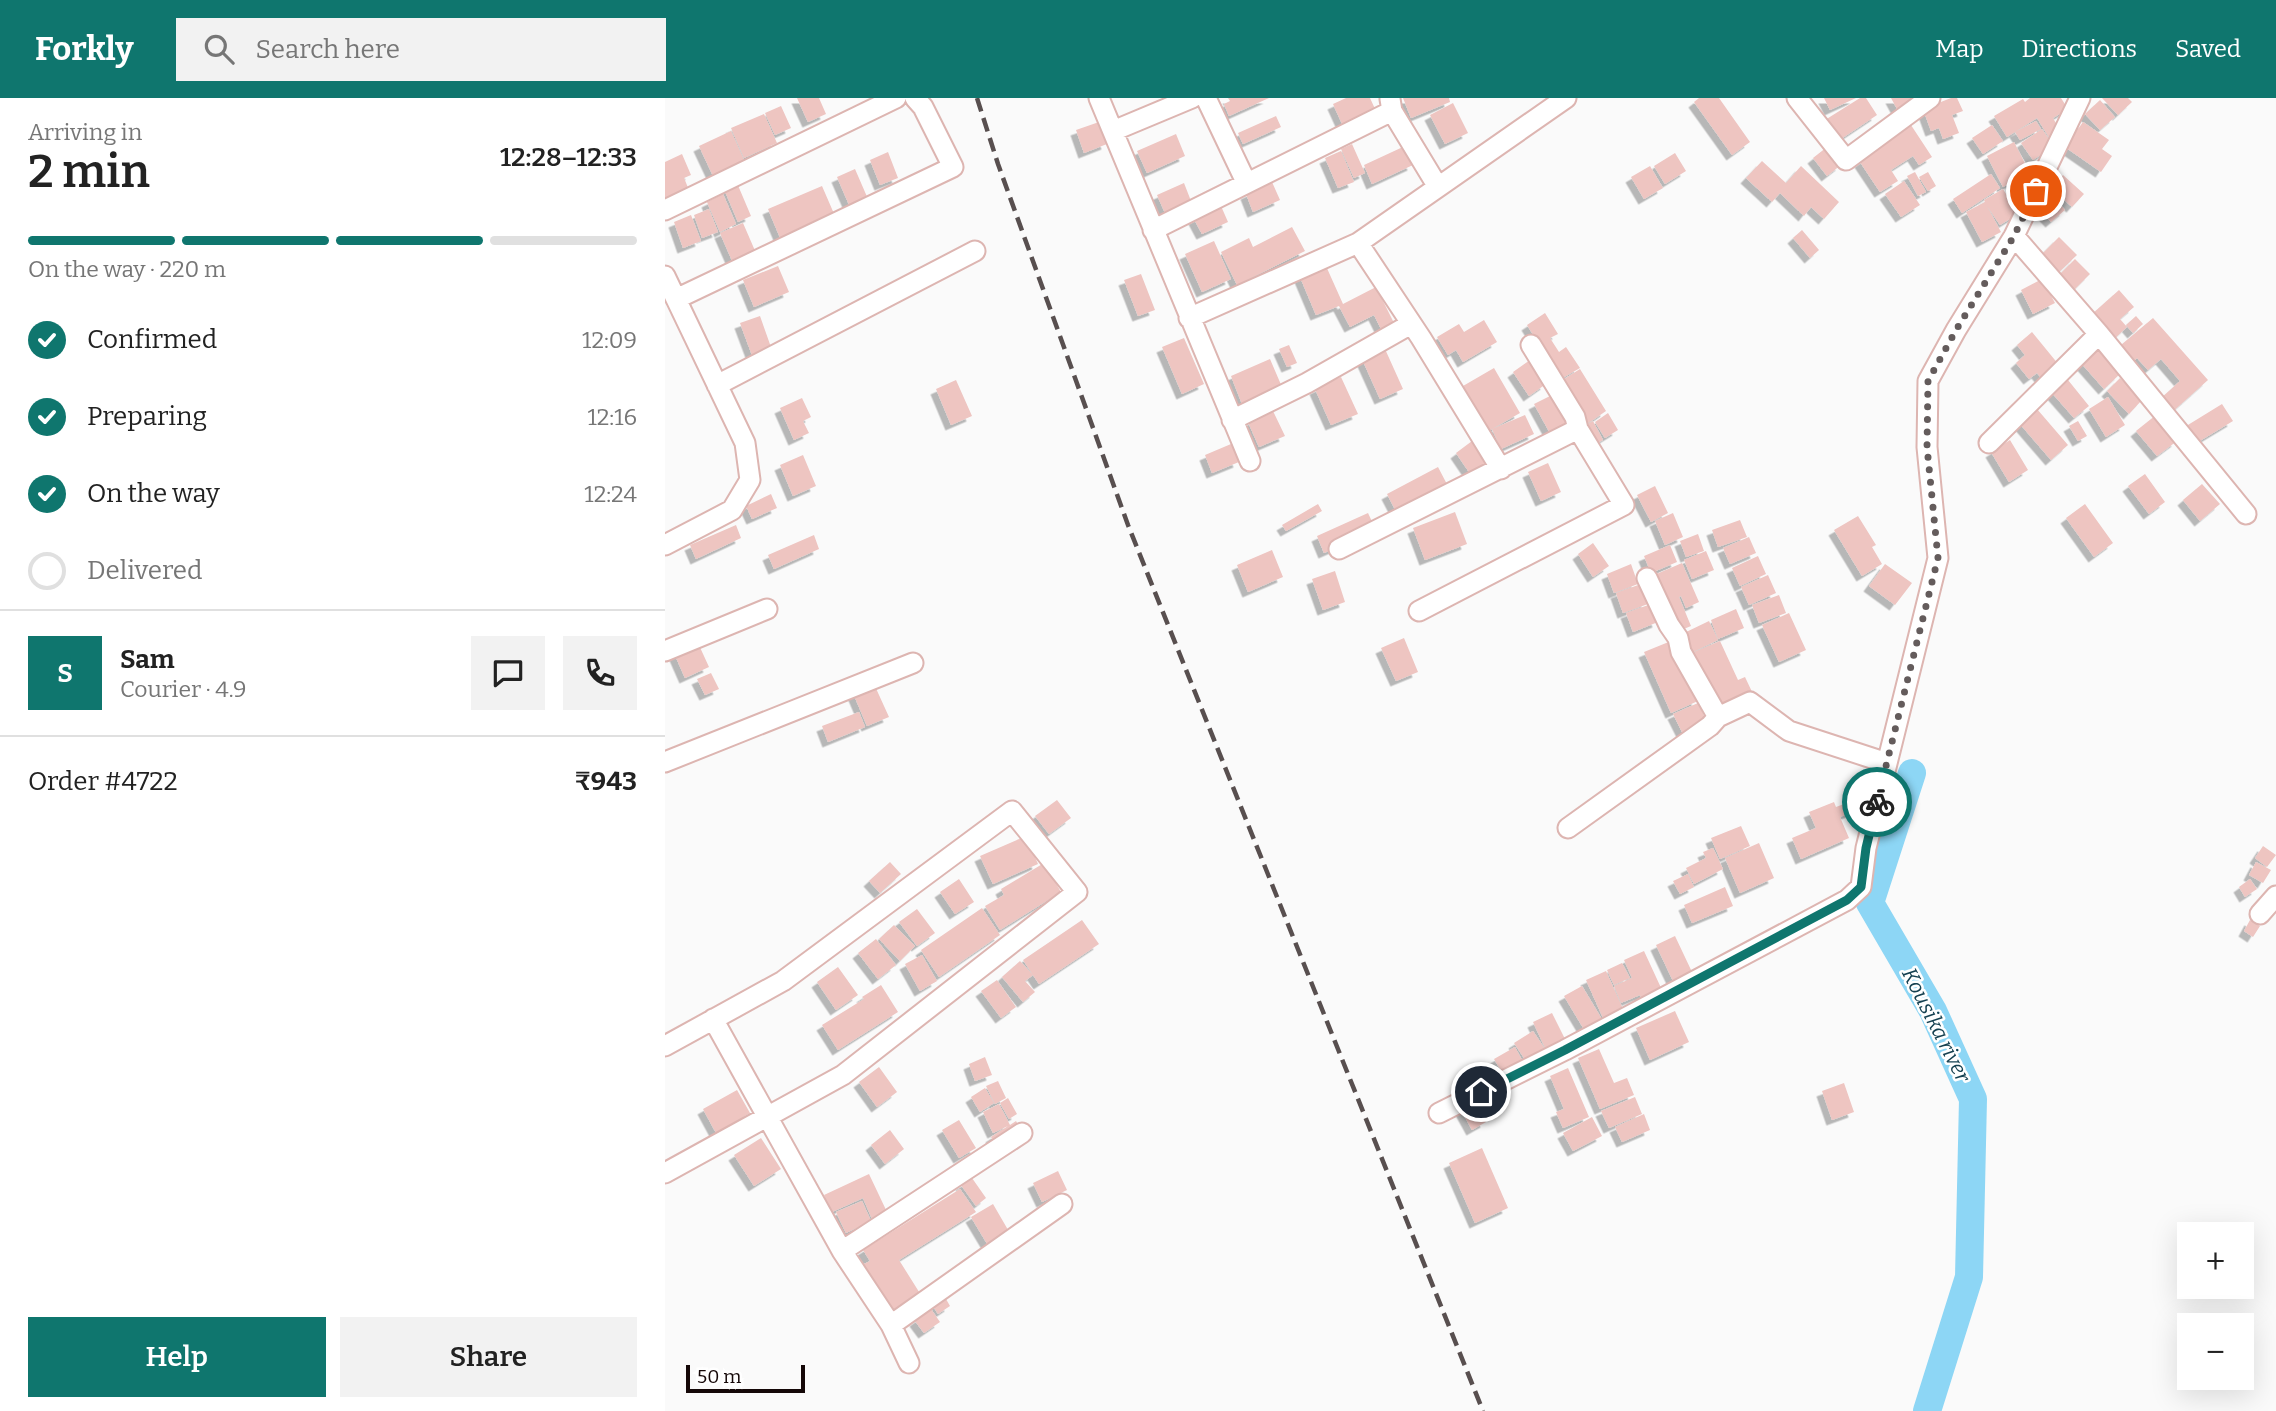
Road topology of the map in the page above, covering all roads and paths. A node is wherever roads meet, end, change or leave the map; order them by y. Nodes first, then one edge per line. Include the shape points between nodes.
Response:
1 (896, 98) edge
2 (915, 98) edge
3 (1099, 98) edge
4 (1192, 98) edge
5 (1206, 98) edge
6 (1566, 98) edge
7 (1797, 98) edge
8 (1930, 98) edge
9 (2079, 99) edge
10 (1391, 104) edge
11 (1113, 131) junction
12 (1246, 182) junction
13 (1438, 187) junction
14 (665, 210) edge
15 (1153, 230) junction
16 (2014, 236) junction
17 (1358, 243) junction
18 (975, 251) dead end
19 (665, 276) edge
20 (676, 299) junction
21 (1189, 318) junction
22 (1411, 324) junction
23 (2099, 334) junction
24 (1531, 345) dead end
25 (717, 385) junction
26 (1232, 420) junction
27 (1579, 429) junction
28 (1989, 443) dead end
29 (1250, 461) dead end
30 (1501, 469) junction
31 (2246, 514) dead end
32 (665, 545) edge
33 (1339, 549) dead end
34 (1647, 578) dead end
35 (767, 609) dead end
36 (1419, 611) dead end
37 (665, 651) edge
38 (913, 663) dead end
39 (1717, 717) junction
40 (665, 762) edge
41 (1887, 763) junction
42 (1568, 828) dead end
43 (2276, 896) edge
44 (2260, 914) dead end
45 (713, 1019) junction
46 (666, 1044) edge
47 (1439, 1113) dead end
48 (766, 1118) junction
49 (1022, 1133) dead end
50 (665, 1173) edge
51 (1062, 1204) dead end
52 (842, 1251) junction
53 (891, 1325) junction
54 (909, 1363) dead end

1 - 14 street
2 - 20 street via 953,167
3 - 11 street
4 - 11 street
5 - 12 street
6 - 13 street
7 - 8 street via 1846,160
9 - 16 street
10 - 12 street
10 - 13 street
11 - 15 street
12 - 15 street
13 - 17 street
15 - 21 street
16 - 23 street
16 - 41 street via 1928,381 1927,447 1938,558
17 - 21 street
17 - 22 street
18 - 25 street
19 - 20 street
20 - 25 street
21 - 26 street
22 - 26 street
22 - 30 street
23 - 28 street
23 - 31 street
24 - 27 street
25 - 32 street via 745,443 750,480 731,510
26 - 29 street
27 - 30 street
27 - 36 street via 1624,505
30 - 33 street
34 - 39 street
35 - 37 street
38 - 40 street
39 - 41 street via 1750,702 1789,731
39 - 42 street
41 - 47 street via 1861,887 1847,900
43 - 44 street
45 - 46 street
45 - 48 street
45 - 48 street via 783,981 1012,811 1077,891 843,1074
48 - 50 street
48 - 52 street
49 - 52 street
51 - 53 street
52 - 53 street
53 - 54 street

